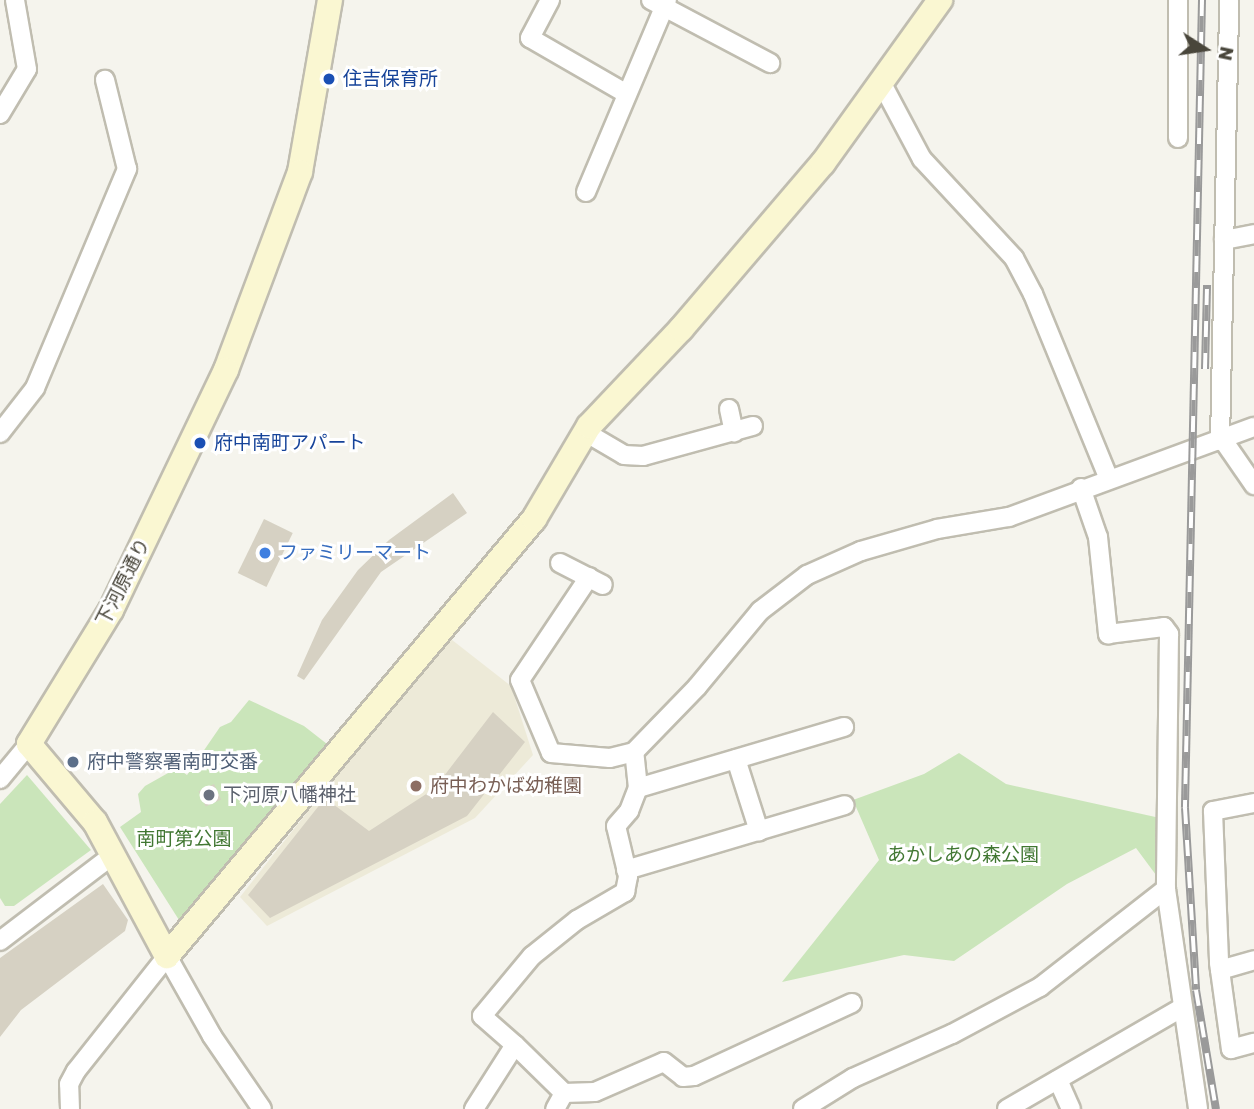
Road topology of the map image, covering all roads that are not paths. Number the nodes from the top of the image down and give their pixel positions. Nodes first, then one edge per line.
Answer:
1 (15, 0) edge
2 (330, 0) edge
3 (550, 0) edge
4 (940, 0) edge
5 (1178, 0) edge
6 (1229, 0) edge
7 (661, 3) edge
8 (770, 63) dead end
9 (105, 80) dead end
10 (881, 82) junction
11 (627, 94) junction
12 (0, 114) edge
13 (1178, 138) dead end
14 (586, 192) dead end
15 (1254, 234) edge
16 (1224, 240) junction
17 (729, 409) dead end
18 (753, 426) dead end
19 (1254, 427) edge
20 (585, 432) junction
21 (734, 432) junction
22 (0, 433) edge
23 (1221, 440) junction
24 (1108, 477) junction
25 (1254, 485) edge
26 (1081, 488) junction
27 (560, 563) dead end
28 (844, 727) dead end
29 (29, 744) junction
30 (634, 752) junction
31 (736, 759) junction
32 (0, 779) edge
33 (638, 788) junction
34 (1254, 803) edge
35 (845, 805) dead end
36 (759, 831) junction
37 (114, 854) junction
38 (626, 870) junction
39 (1166, 888) junction
40 (0, 941) edge
41 (167, 956) junction
42 (1254, 960) edge
43 (1220, 970) junction
44 (852, 1003) dead end
45 (1183, 1007) junction
46 (1254, 1043) edge
47 (516, 1045) junction
48 (1058, 1080) junction
49 (564, 1093) junction
50 (70, 1109) edge
51 (262, 1109) edge
52 (474, 1109) edge
53 (555, 1109) edge
54 (803, 1109) edge
55 (1007, 1109) edge
56 (1072, 1109) edge
57 (1198, 1109) edge

1 - 12 street
2 - 29 street, 下河原通り
3 - 11 street
4 - 10 street
5 - 13 street
6 - 16 street
7 - 8 street
7 - 11 street
9 - 22 street
10 - 20 street
10 - 24 street
11 - 14 street
15 - 16 street
16 - 23 street
17 - 21 street
18 - 21 street
19 - 23 street
20 - 21 street
20 - 41 street
23 - 24 street
23 - 25 street
24 - 26 street
26 - 30 street
26 - 39 street
27 - 30 street
28 - 31 street
29 - 32 street
29 - 37 street
30 - 33 street
31 - 33 street
31 - 36 street
33 - 38 street
34 - 43 street
35 - 36 street
36 - 38 street
37 - 40 street
37 - 41 street
38 - 47 street
39 - 45 street
39 - 54 street
41 - 50 street
41 - 51 street
42 - 43 street
43 - 46 street
44 - 49 street
45 - 48 street
45 - 57 street
47 - 49 street
47 - 52 street
48 - 55 street
48 - 56 street
49 - 53 street

